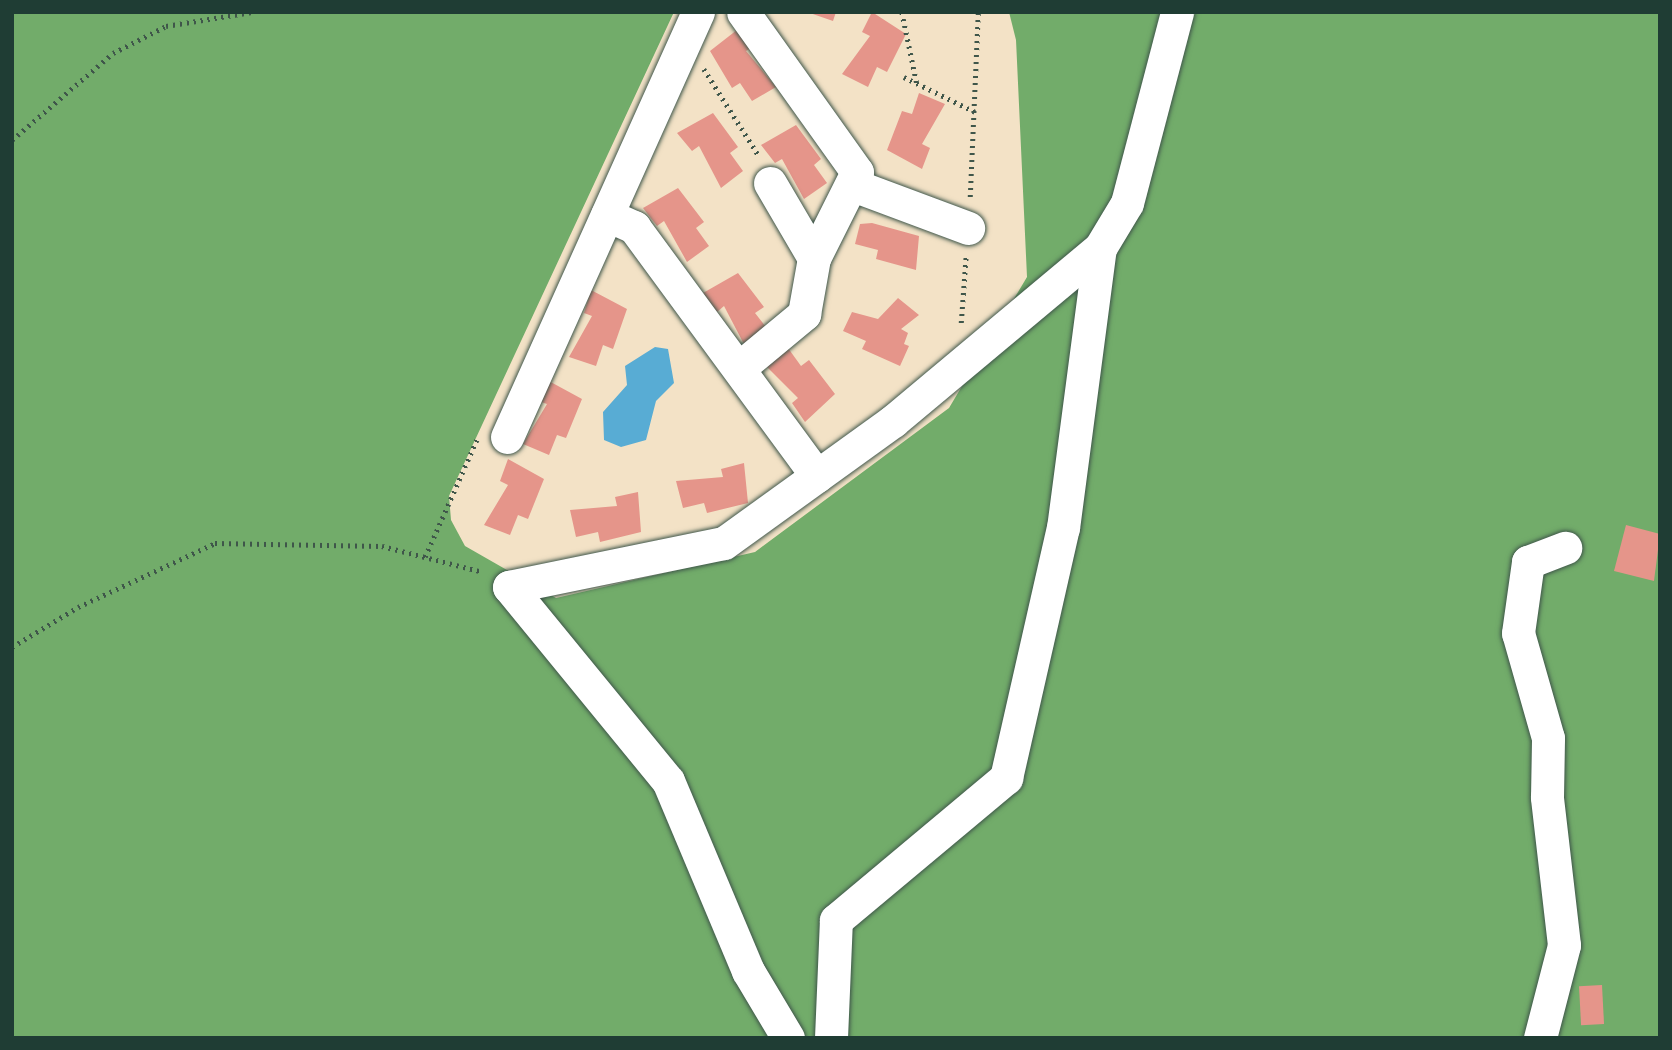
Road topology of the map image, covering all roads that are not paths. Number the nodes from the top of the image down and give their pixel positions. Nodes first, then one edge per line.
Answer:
1 (743, 12) edge
2 (1177, 12) edge
3 (691, 26) edge
4 (770, 183) road end
5 (853, 184) junction
6 (607, 215) junction
7 (968, 228) road end
8 (1100, 248) junction
9 (814, 258) junction
10 (739, 368) junction
11 (507, 437) dead end
12 (817, 476) junction
13 (1565, 548) dead end
14 (788, 1038) edge
15 (831, 1038) edge
16 (1540, 1038) edge

1 - 5 street
2 - 8 street
3 - 6 street
4 - 9 street
5 - 7 street
5 - 9 street
6 - 10 street
6 - 11 street
8 - 12 street
8 - 15 street
9 - 10 street
10 - 12 street
12 - 14 street
13 - 16 street

